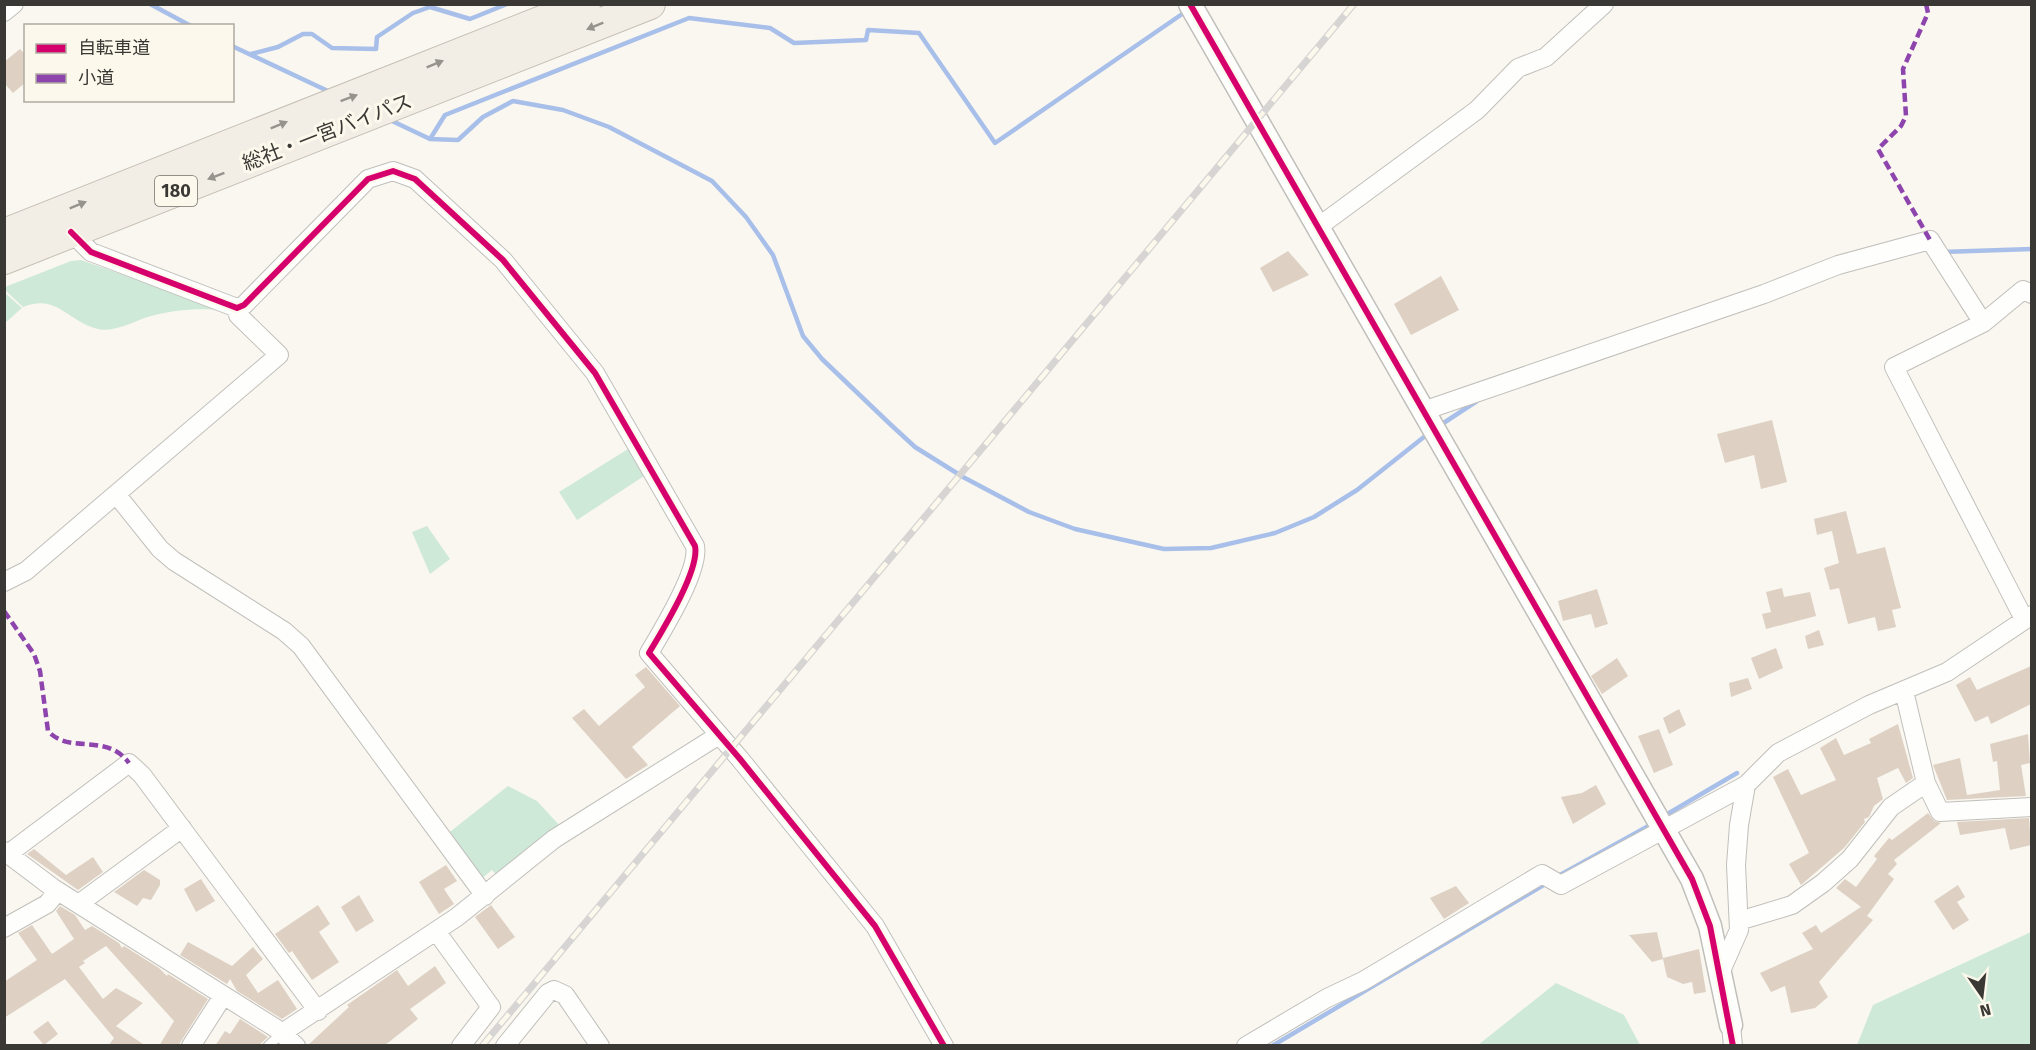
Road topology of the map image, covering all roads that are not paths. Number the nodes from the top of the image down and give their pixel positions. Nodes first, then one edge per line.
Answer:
1 (14, 4) edge
2 (585, 4) edge
3 (650, 4) edge
4 (1190, 4) edge
5 (1604, 4) edge
6 (4, 12) edge
7 (1318, 227) junction
8 (56, 230) junction
9 (6, 238) edge
10 (2031, 294) edge
11 (237, 308) junction
12 (1983, 323) junction
13 (1425, 414) junction
14 (116, 494) junction
15 (4, 582) edge
16 (2028, 617) edge
17 (1904, 691) junction
18 (720, 735) junction
19 (1926, 783) junction
20 (1746, 785) junction
21 (2031, 807) edge
22 (1662, 823) junction
23 (182, 828) junction
24 (6, 853) edge
25 (58, 891) junction
26 (485, 896) junction
27 (82, 905) junction
28 (1739, 921) junction
29 (4, 928) edge
30 (436, 931) junction
31 (1720, 973) junction
32 (223, 996) junction
33 (318, 1011) junction
34 (282, 1033) junction
35 (1732, 1035) edge
36 (191, 1046) edge
37 (268, 1046) edge
38 (296, 1046) edge
39 (461, 1046) edge
40 (505, 1046) edge
41 (600, 1046) edge
42 (944, 1046) edge
43 (1246, 1046) edge

1 - 6 street
8 -> 2 highway, 総社・一宮バイパス / 180
3 -> 8 highway, 総社・一宮バイパス / 180
4 - 7 street
5 - 7 street
7 - 13 street
8 - 9 highway, 総社・一宮バイパス / 180
8 - 11 street
10 - 12 street
11 - 14 street
11 - 18 street
12 - 13 street
12 - 16 street
13 - 22 street
14 - 15 street
14 - 26 street
16 - 17 street
17 - 19 street
17 - 20 street
18 - 26 street
18 - 42 street
19 - 21 street
19 - 28 street
20 - 22 street
20 - 28 street
22 - 31 street
22 - 43 street
23 - 24 street
23 - 27 street
23 - 33 street
24 - 25 street
25 - 27 street
25 - 29 street
26 - 30 street
27 - 32 street
28 - 31 street
30 - 33 street
30 - 39 street
31 - 35 street
32 - 34 street
32 - 36 street
33 - 34 street
34 - 37 lane
34 - 38 street
40 - 41 street

